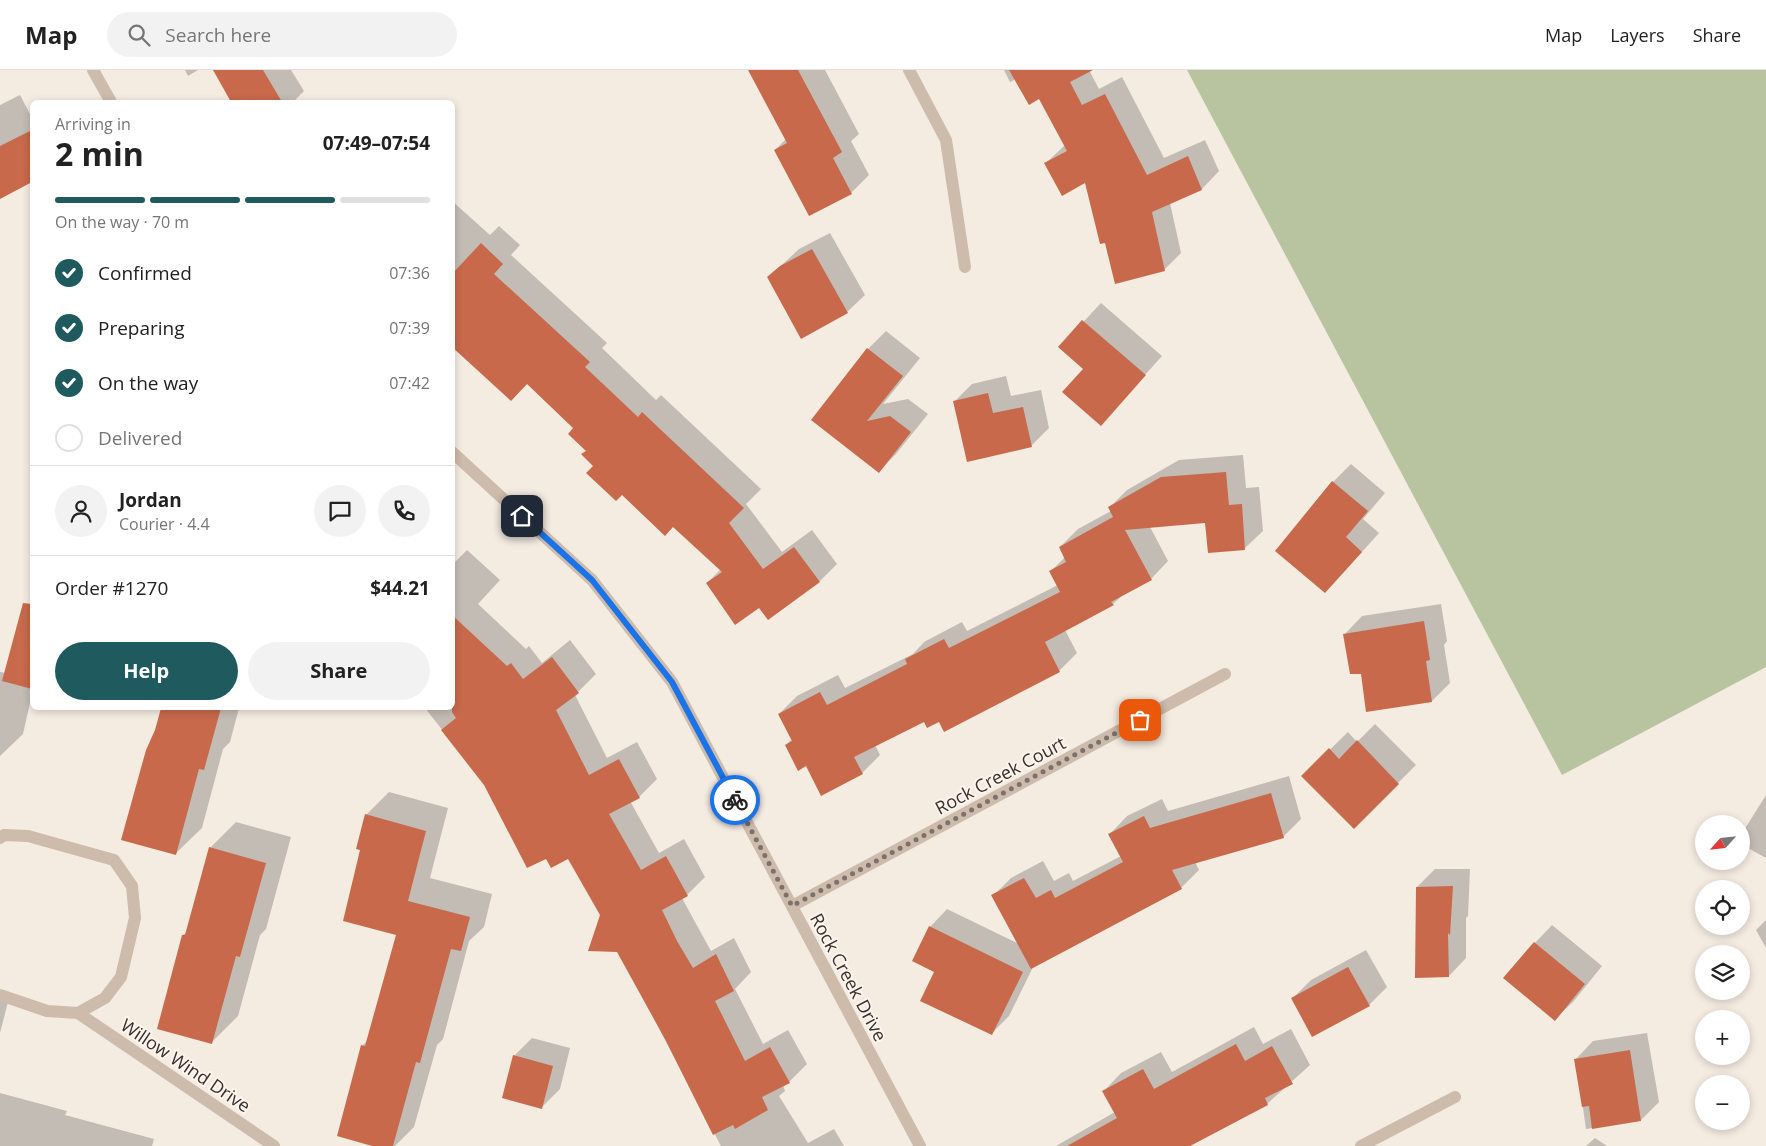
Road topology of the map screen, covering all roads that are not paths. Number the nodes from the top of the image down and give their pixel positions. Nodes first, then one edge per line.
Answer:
1 (93, 70) edge
2 (908, 70) edge
3 (110, 100) edge
4 (965, 267) dead end
5 (455, 455) edge
6 (1226, 674) dead end
7 (0, 838) edge
8 (792, 906) junction
9 (0, 995) edge
10 (78, 1013) junction
11 (1455, 1097) dead end
12 (274, 1146) edge
13 (920, 1146) edge
14 (1361, 1146) edge

1 - 3 street
2 - 4 street
5 - 8 street, Rock Creek Drive
6 - 8 street, Rock Creek Court
7 - 10 street
8 - 13 street, Rock Creek Drive
9 - 10 street, Willow Wind Drive
10 - 12 street, Willow Wind Drive
11 - 14 street

